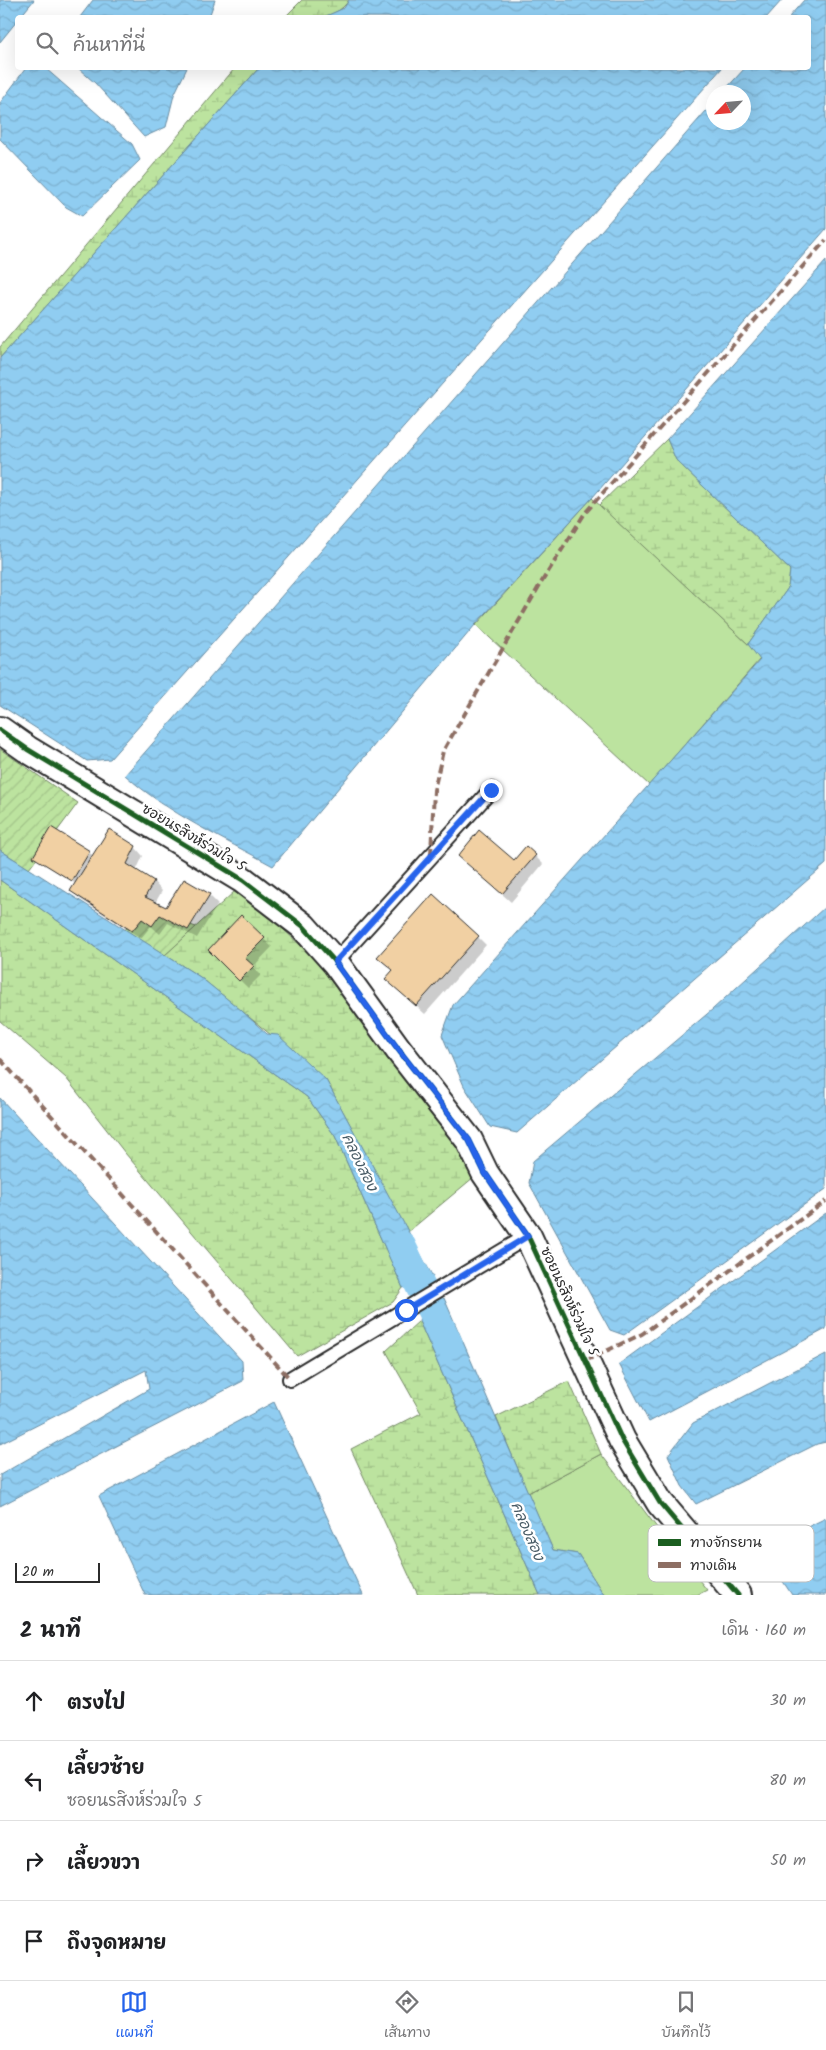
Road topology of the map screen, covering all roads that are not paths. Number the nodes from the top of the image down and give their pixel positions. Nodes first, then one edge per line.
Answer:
1 (0, 730) edge
2 (491, 790) dead end
3 (335, 962) junction
4 (528, 1236) junction
5 (290, 1379) dead end
6 (679, 1525) edge
7 (727, 1582) edge
8 (738, 1595) edge

1 - 3 street, ซอยนรสิงห์ร่วมใจ 5
2 - 3 lane
3 - 4 street, ซอยนรสิงห์ร่วมใจ 5
4 - 5 lane
4 - 6 street, ซอยนรสิงห์ร่วมใจ 5
7 - 8 street, ซอยนรสิงห์ร่วมใจ 5

